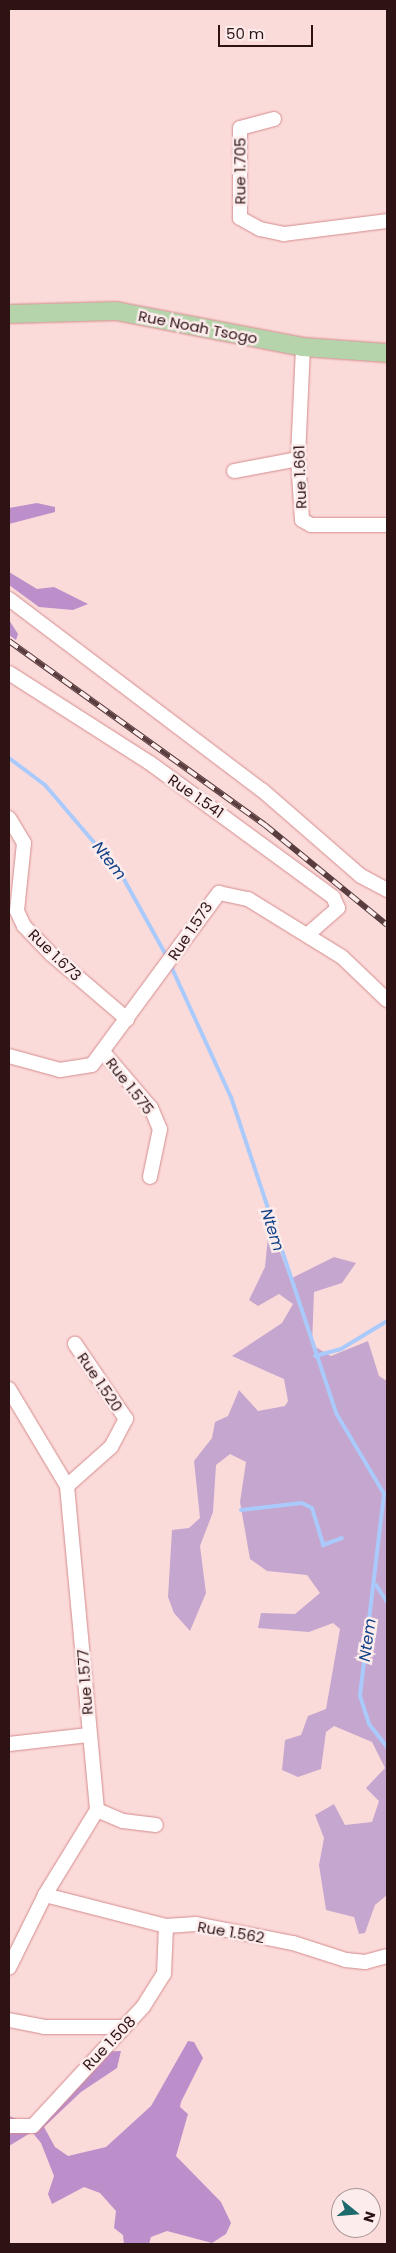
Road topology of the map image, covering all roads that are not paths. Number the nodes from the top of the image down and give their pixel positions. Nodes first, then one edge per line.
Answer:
1 (274, 119) dead end
2 (387, 221) edge
3 (9, 314) edge
4 (303, 347) junction
5 (387, 353) edge
6 (298, 459) junction
7 (234, 471) dead end
8 (387, 526) edge
9 (9, 599) edge
10 (9, 673) edge
11 (9, 818) edge
12 (387, 890) edge
13 (13, 911) edge
14 (307, 935) junction
15 (387, 1000) edge
16 (127, 1018) junction
17 (104, 1052) junction
18 (9, 1056) edge
19 (150, 1177) dead end
20 (75, 1344) dead end
21 (9, 1389) edge
22 (67, 1486) junction
23 (88, 1735) junction
24 (9, 1744) edge
25 (97, 1810) junction
26 (156, 1825) dead end
27 (45, 1895) junction
28 (166, 1926) junction
29 (387, 1956) edge
30 (9, 1968) edge
31 (9, 2020) edge
32 (121, 2027) junction
33 (9, 2126) edge

1 - 2 street, Rue 1.705
3 - 4 main road, Rue Noah Tsogo
4 - 5 main road, Rue Noah Tsogo
4 - 6 street, Rue 1.661
6 - 7 street
6 - 8 street, Rue 1.661
9 - 12 street
10 - 14 street, Rue 1.541
11 - 13 street, Rue 1.673
13 - 16 street, Rue 1.673
14 - 15 street, Rue 1.573
14 - 16 street, Rue 1.573
16 - 17 street, Rue 1.573
17 - 18 street, Rue 1.573
17 - 19 street, Rue 1.575
20 - 22 street, Rue 1.520
21 - 22 street, Rue 1.577
22 - 23 street, Rue 1.577
23 - 24 street
23 - 25 street, Rue 1.577
25 - 26 street
25 - 27 street
27 - 28 street, Rue 1.562
27 - 30 street
28 - 29 street, Rue 1.562
28 - 32 street, Rue 1.508
31 - 32 street
32 - 33 street, Rue 1.508

